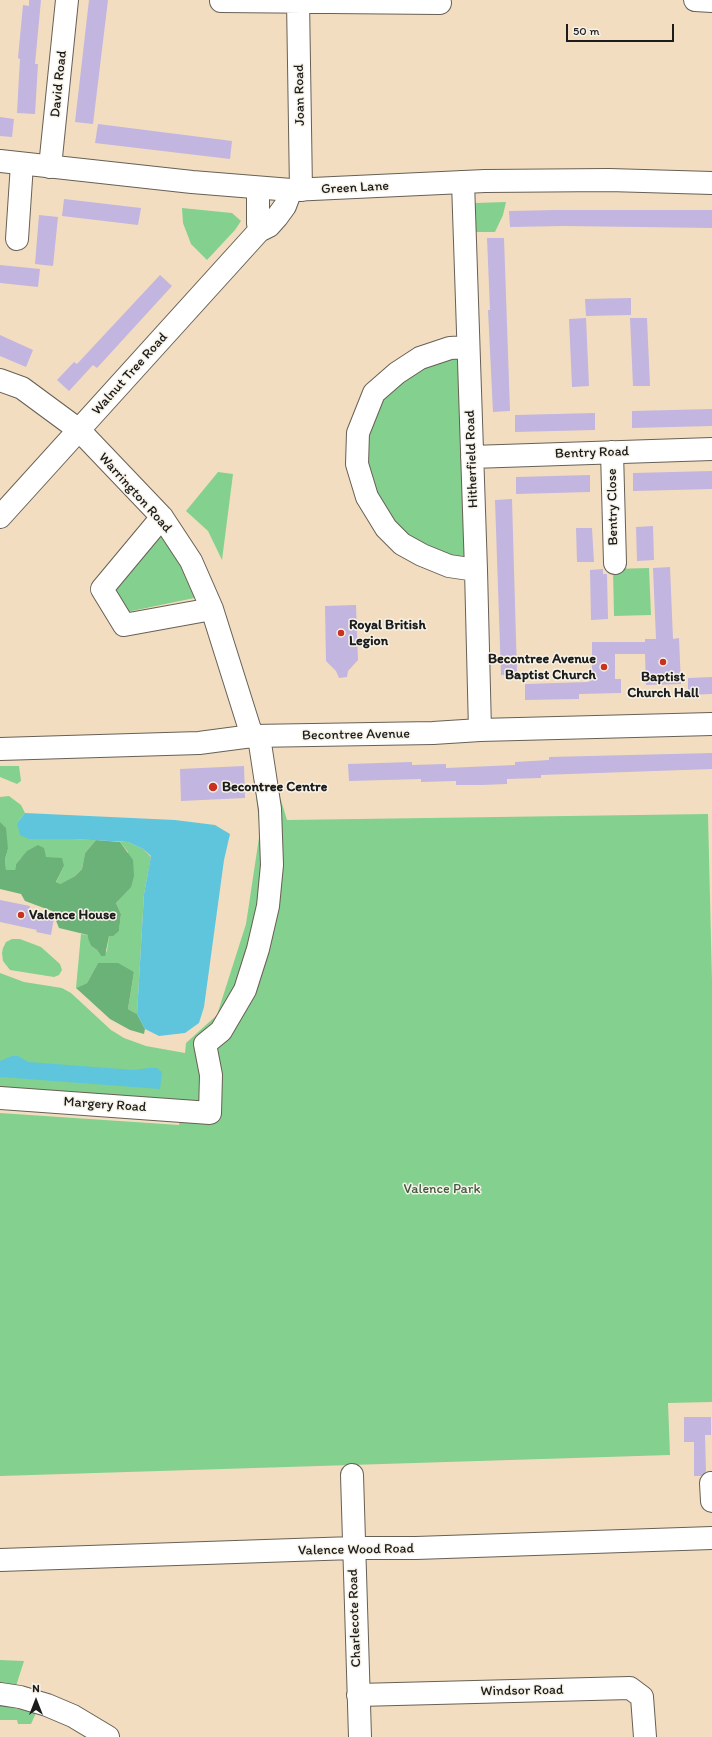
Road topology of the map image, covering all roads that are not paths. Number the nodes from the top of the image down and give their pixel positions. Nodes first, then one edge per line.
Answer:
1 (67, 0) edge
2 (696, 0) edge
3 (222, 1) dead end
4 (298, 1) edge
5 (712, 1) edge
6 (440, 3) dead end
7 (0, 161) edge
8 (22, 164) junction
9 (50, 167) junction
10 (463, 182) junction
11 (712, 183) edge
12 (258, 188) junction
13 (296, 190) junction
14 (259, 231) junction
15 (17, 239) dead end
16 (468, 347) junction
17 (0, 380) edge
18 (79, 430) junction
19 (712, 449) edge
20 (612, 452) junction
21 (472, 457) junction
22 (0, 517) edge
23 (162, 517) junction
24 (615, 563) dead end
25 (476, 570) junction
26 (212, 608) junction
27 (712, 724) edge
28 (480, 730) junction
29 (256, 737) junction
30 (0, 749) edge
31 (0, 1098) edge
32 (210, 1113) joint
33 (352, 1475) dead end
34 (712, 1538) edge
35 (353, 1548) junction
36 (0, 1560) edge
37 (0, 1694) edge
38 (358, 1695) junction
39 (108, 1737) edge
40 (360, 1737) edge
41 (645, 1737) edge

1 - 9 street, David Road
2 - 5 street
3 - 4 street
4 - 6 street
4 - 13 street, Joan Road
7 - 8 street, Green Lane
8 - 9 street, Green Lane
8 - 15 street
9 - 12 street, Green Lane
10 - 11 street, Green Lane
10 - 13 street, Green Lane
10 - 16 street, Hitherfield Road
12 - 13 street, Green Lane
12 - 14 street
13 - 14 street, Walnut Tree Road
14 - 18 street, Walnut Tree Road
16 - 21 street, Hitherfield Road
16 - 25 street
17 - 18 street, Warrington Road
18 - 22 street, Walnut Tree Road
18 - 23 street, Warrington Road
19 - 20 street, Bentry Road
20 - 21 street, Bentry Road
20 - 24 street, Bentry Close
21 - 25 street, Hitherfield Road
23 - 26 street, Warrington Road
23 - 26 street
25 - 28 street, Hitherfield Road
26 - 29 street, Warrington Road
27 - 28 street, Becontree Avenue
28 - 29 street, Becontree Avenue
29 - 30 street, Becontree Avenue
29 - 32 street, Warrington Road
31 - 32 street, Margery Road
33 - 35 street, Charlecote Road
34 - 35 street, Valence Wood Road
35 - 36 street, Valence Wood Road
35 - 38 street, Charlecote Road
37 - 39 street
38 - 40 street, Charlecote Road
38 - 41 street, Windsor Road

